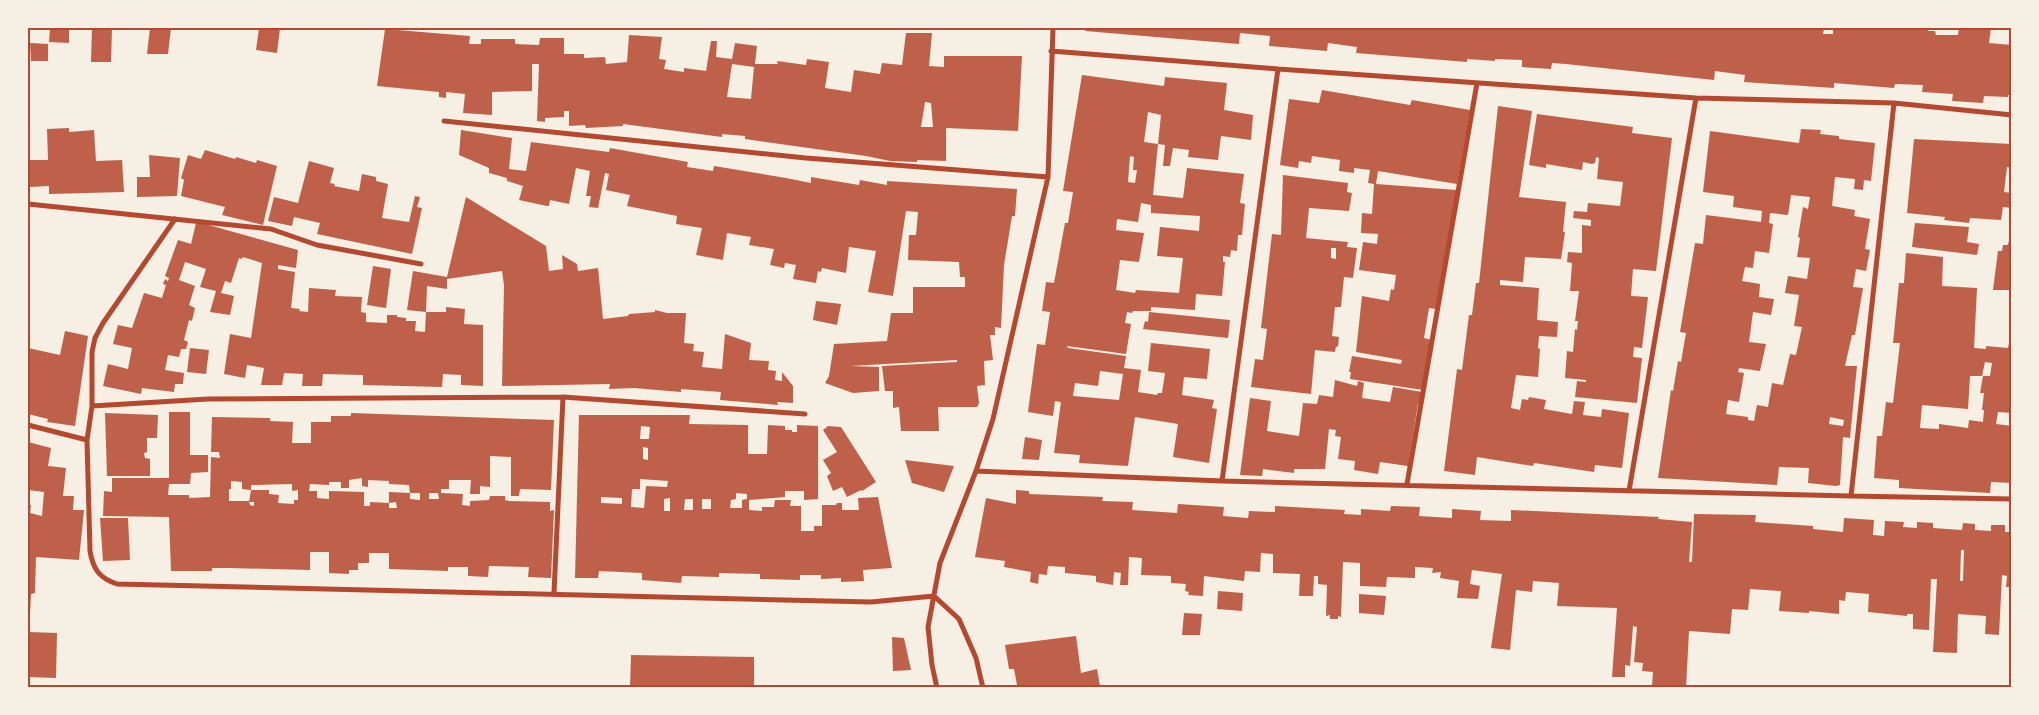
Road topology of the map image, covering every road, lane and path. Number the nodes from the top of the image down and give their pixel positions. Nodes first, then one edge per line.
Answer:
1 (1052, 28) edge
2 (1051, 51) junction
3 (1278, 69) junction
4 (1477, 82) junction
5 (1696, 98) junction
6 (1894, 103) junction
7 (2012, 115) edge
8 (444, 121) dead end
9 (1048, 177) junction
10 (28, 204) edge
11 (175, 220) junction
12 (421, 264) dead end
13 (563, 397) junction
14 (92, 406) junction
15 (805, 414) dead end
16 (28, 425) edge
17 (87, 440) junction
18 (976, 471) junction
19 (1222, 481) junction
20 (1408, 484) junction
21 (1629, 491) junction
22 (1851, 496) junction
23 (2012, 499) edge
24 (554, 593) junction
25 (934, 596) junction
26 (937, 688) edge
27 (982, 688) edge

1 - 2 street
2 - 3 street
2 - 9 street
3 - 4 street
3 - 19 street
4 - 5 street
4 - 20 street
5 - 6 street
5 - 21 street
6 - 7 street
6 - 22 street
8 - 9 street
9 - 18 street
10 - 11 street
11 - 12 street
11 - 14 street
13 - 14 street
13 - 15 street
13 - 24 street
14 - 17 street
16 - 17 street
17 - 24 street
18 - 19 street
18 - 25 street
19 - 20 street
20 - 21 street
21 - 22 street
22 - 23 street
24 - 25 street
25 - 26 street
25 - 27 street

